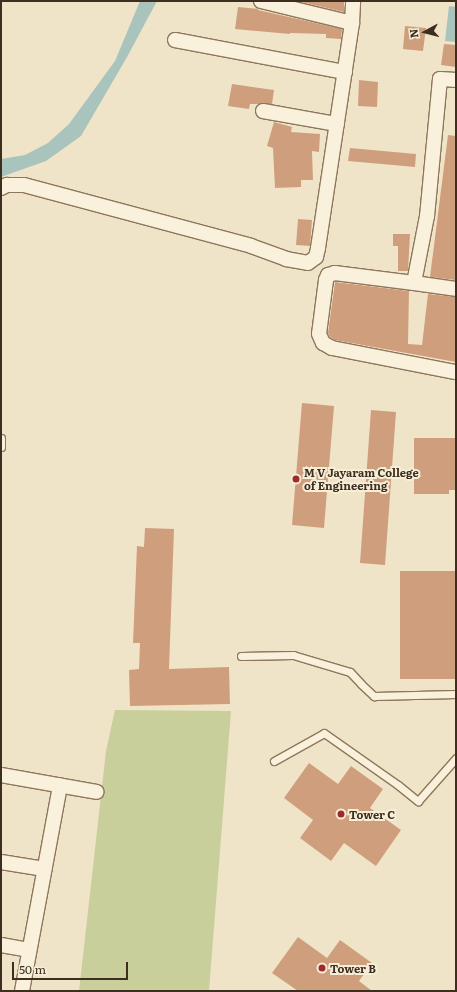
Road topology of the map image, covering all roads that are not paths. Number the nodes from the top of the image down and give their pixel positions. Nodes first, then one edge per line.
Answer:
1 (261, 1) edge
2 (353, 1) edge
3 (352, 23) junction
4 (175, 40) dead end
5 (345, 72) junction
6 (456, 80) edge
7 (263, 111) dead end
8 (337, 124) junction
9 (1, 188) edge
10 (414, 283) junction
11 (456, 289) edge
12 (456, 372) edge
13 (1, 438) edge
14 (1, 447) edge
15 (241, 656) dead end
16 (456, 694) edge
17 (456, 758) edge
18 (274, 760) dead end
19 (1, 775) edge
20 (60, 785) junction
21 (97, 792) dead end
22 (1, 862) edge
23 (44, 870) junction
24 (1, 945) edge
25 (30, 950) junction
26 (22, 991) edge

1 - 3 street
2 - 3 street
3 - 5 street
4 - 5 street
5 - 8 street
6 - 10 street
7 - 8 street
8 - 9 street
10 - 11 street
10 - 12 street
13 - 14 lane
15 - 16 lane
17 - 18 lane
19 - 20 street
20 - 21 street
20 - 23 street
22 - 23 street
23 - 25 street
24 - 25 street
25 - 26 street

